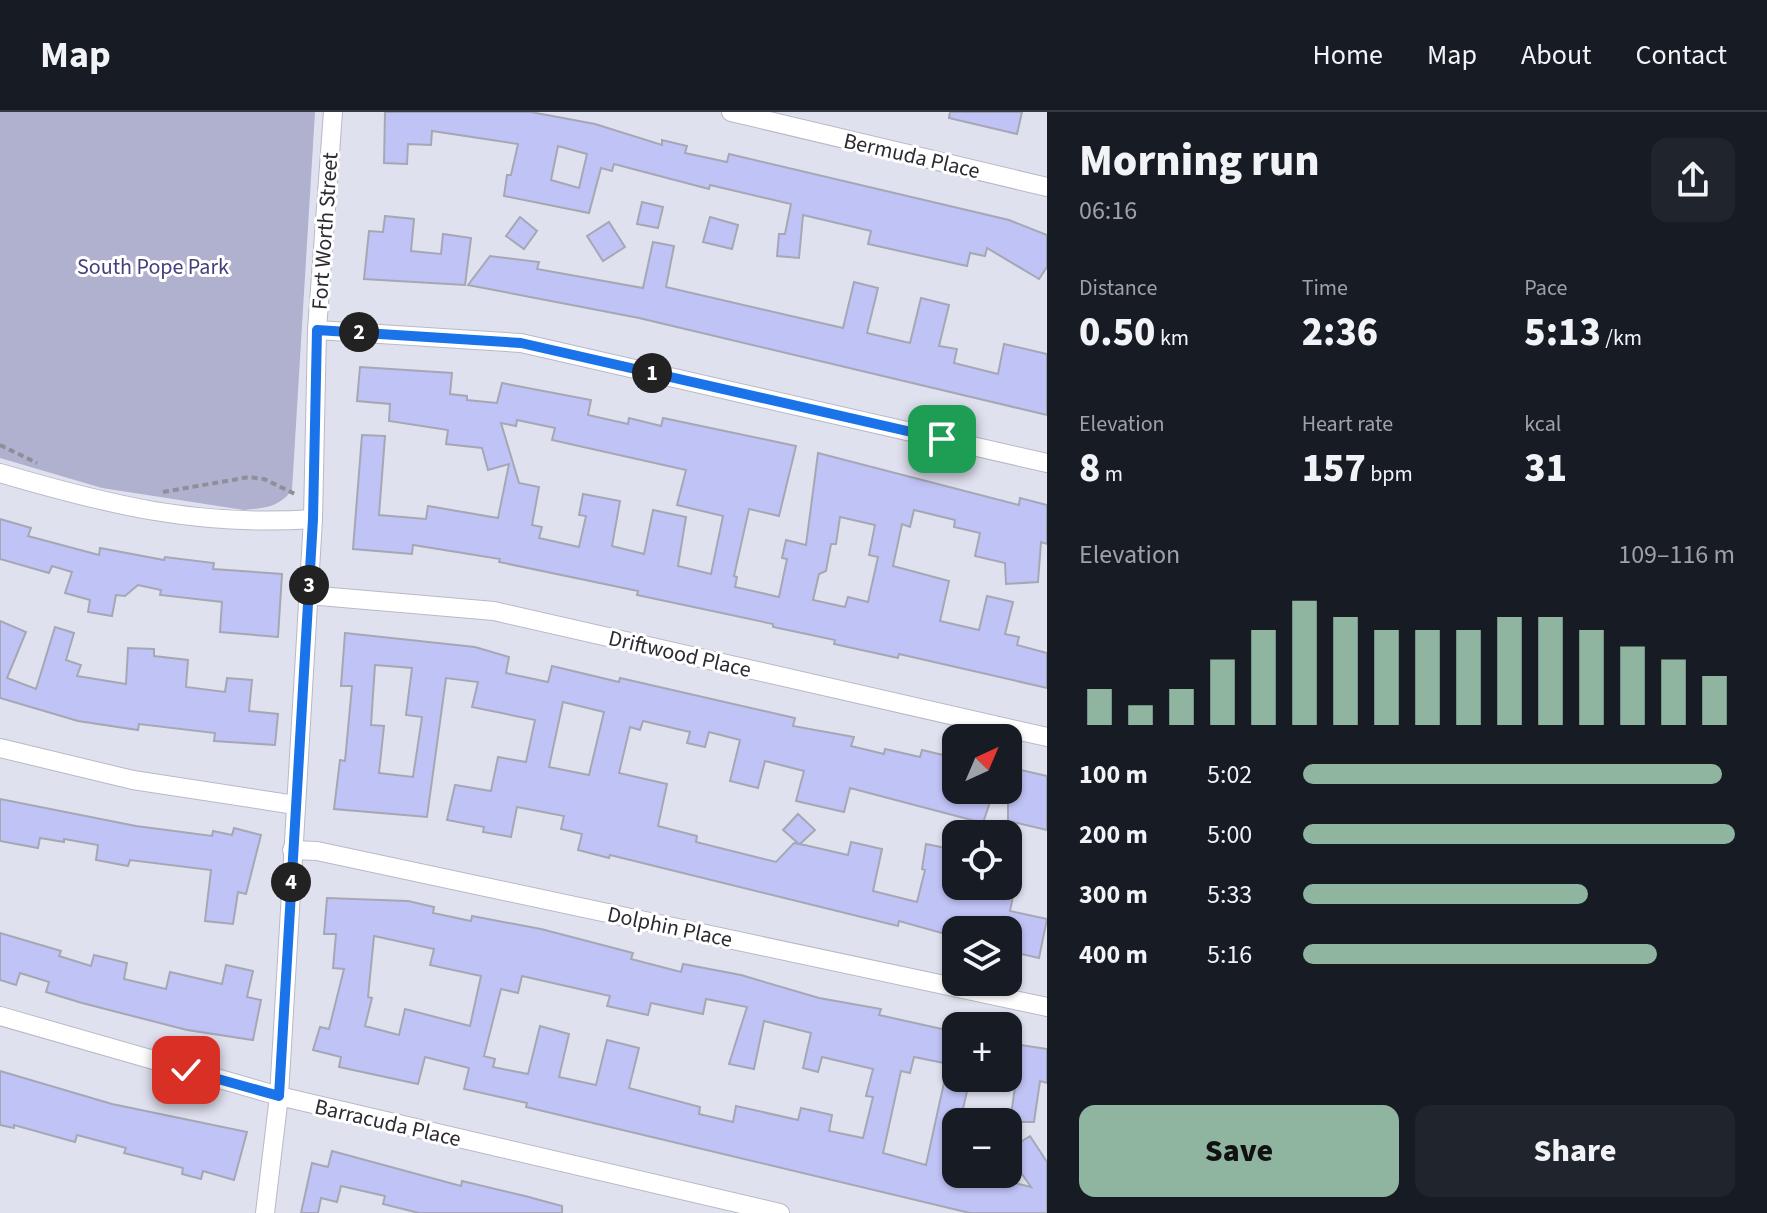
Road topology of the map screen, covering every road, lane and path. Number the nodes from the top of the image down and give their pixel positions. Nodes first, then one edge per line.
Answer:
1 (333, 112) edge
2 (731, 112) edge
3 (1047, 187) edge
4 (317, 330) junction
5 (0, 445) edge
6 (1047, 463) edge
7 (43, 466) dead end
8 (0, 473) edge
9 (149, 490) dead end
10 (313, 511) junction
11 (308, 595) junction
12 (1047, 737) edge
13 (0, 748) edge
14 (295, 805) junction
15 (292, 850) junction
16 (1047, 1007) edge
17 (0, 1016) edge
18 (279, 1096) junction
19 (265, 1213) edge
20 (780, 1213) edge

1 - 4 street, Fort Worth Street
2 - 3 street, Bermuda Place
4 - 6 street
4 - 10 street, Fort Worth Street
5 - 7 path
8 - 10 street
9 - 10 path
10 - 11 street, Fort Worth Street
11 - 12 street, Driftwood Place
11 - 14 street, Fort Worth Street
13 - 14 street
14 - 15 street, Fort Worth Street
15 - 16 street, Dolphin Place
15 - 18 street, Fort Worth Street
17 - 18 street, Barracuda Place
18 - 19 street, Fort Worth Street
18 - 20 street, Barracuda Place

